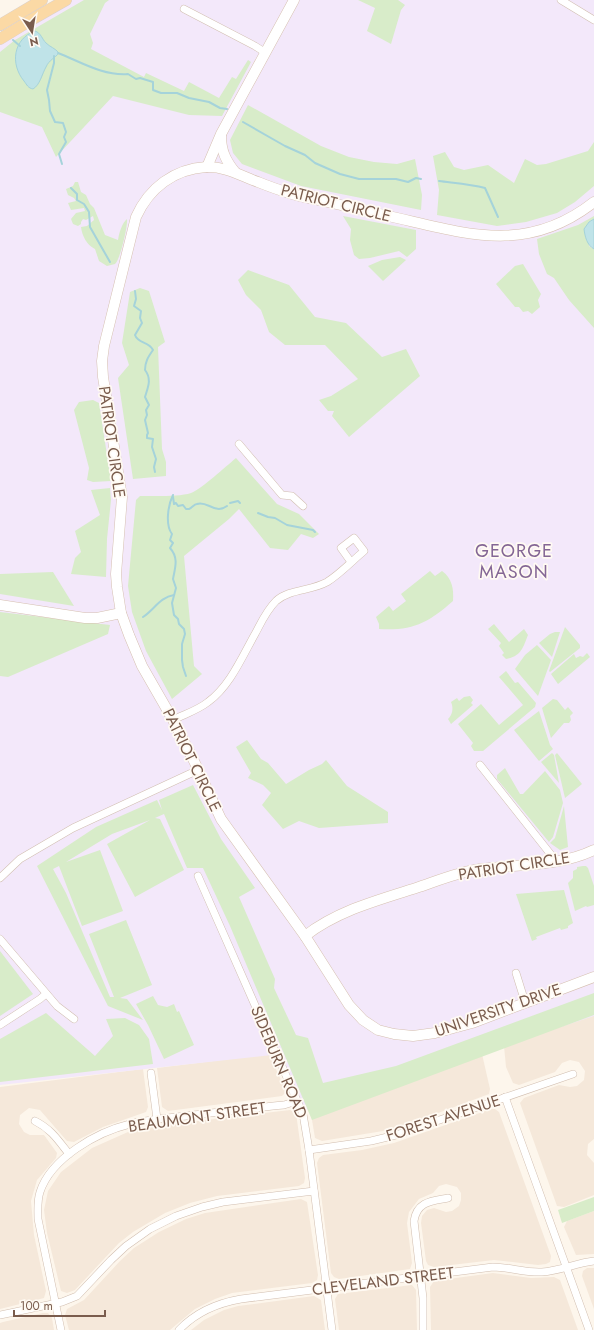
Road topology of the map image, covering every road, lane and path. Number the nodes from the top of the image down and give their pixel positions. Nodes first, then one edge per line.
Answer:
1 (42, 0) edge
2 (66, 0) edge
3 (294, 0) edge
4 (561, 0) edge
5 (184, 9) dead end
6 (594, 20) edge
7 (0, 25) edge
8 (0, 39) edge
9 (266, 53) junction
10 (222, 134) junction
11 (213, 153) junction
12 (207, 167) junction
13 (193, 169) junction
14 (235, 172) junction
15 (594, 202) edge
16 (594, 207) edge
17 (579, 213) junction
18 (239, 444) dead end
19 (303, 506) dead end
20 (351, 562) dead end
21 (0, 605) edge
22 (121, 613) junction
23 (173, 720) junction
24 (480, 765) dead end
25 (198, 770) junction
26 (593, 853) edge
27 (556, 861) junction
28 (198, 876) dead end
29 (0, 878) edge
30 (305, 936) junction
31 (0, 939) edge
32 (516, 973) dead end
33 (594, 977) edge
34 (46, 994) junction
35 (525, 1002) junction
36 (74, 1019) dead end
37 (0, 1025) edge
38 (152, 1073) dead end
39 (573, 1074) dead end
40 (505, 1097) junction
41 (298, 1101) junction
42 (157, 1119) junction
43 (35, 1121) dead end
44 (309, 1150) junction
45 (69, 1154) junction
46 (314, 1190) junction
47 (448, 1198) dead end
48 (594, 1261) edge
49 (567, 1267) junction
50 (421, 1276) junction
51 (327, 1288) junction
52 (56, 1303) junction
53 (0, 1315) edge
54 (62, 1330) edge
55 (179, 1330) edge
56 (332, 1330) edge
57 (423, 1330) edge
58 (590, 1330) edge

1 - 7 main road
2 - 8 main road
3 - 9 street
4 - 6 street
5 - 9 street
9 - 10 street
10 - 11 street
10 - 14 street
11 - 12 street
11 - 13 street
12 - 13 street, PATRIOT CIRCLE
12 - 14 street, PATRIOT CIRCLE
13 - 22 street, PATRIOT CIRCLE
14 - 17 street, PATRIOT CIRCLE
15 - 17 street
16 - 17 street
18 - 19 street
20 - 23 street
21 - 22 street
22 - 23 street, PATRIOT CIRCLE
23 - 25 street, PATRIOT CIRCLE
24 - 27 street
25 - 29 street
25 - 30 street, PATRIOT CIRCLE
26 - 27 street, PATRIOT CIRCLE
27 - 30 street, PATRIOT CIRCLE
28 - 41 street, SIDEBURN ROAD
30 - 35 street, UNIVERSITY DRIVE
31 - 34 street
32 - 35 street
33 - 35 street, UNIVERSITY DRIVE
34 - 36 street
34 - 37 street
38 - 42 street
39 - 40 street, FOREST AVENUE
40 - 44 street, FOREST AVENUE
40 - 49 street
41 - 42 street, BEAUMONT STREET
41 - 44 street, SIDEBURN ROAD
42 - 45 street, BEAUMONT STREET
43 - 45 street
44 - 46 street, SIDEBURN ROAD
45 - 52 street, BEAUMONT STREET
46 - 51 street, SIDEBURN ROAD
46 - 52 street
47 - 50 street
48 - 49 street, CLEVELAND STREET
49 - 50 street, CLEVELAND STREET
49 - 58 street
50 - 51 street, CLEVELAND STREET
50 - 57 street
51 - 55 street, CLEVELAND STREET
51 - 56 street, SIDEBURN ROAD
52 - 53 street
52 - 54 street, BEAUMONT STREET

